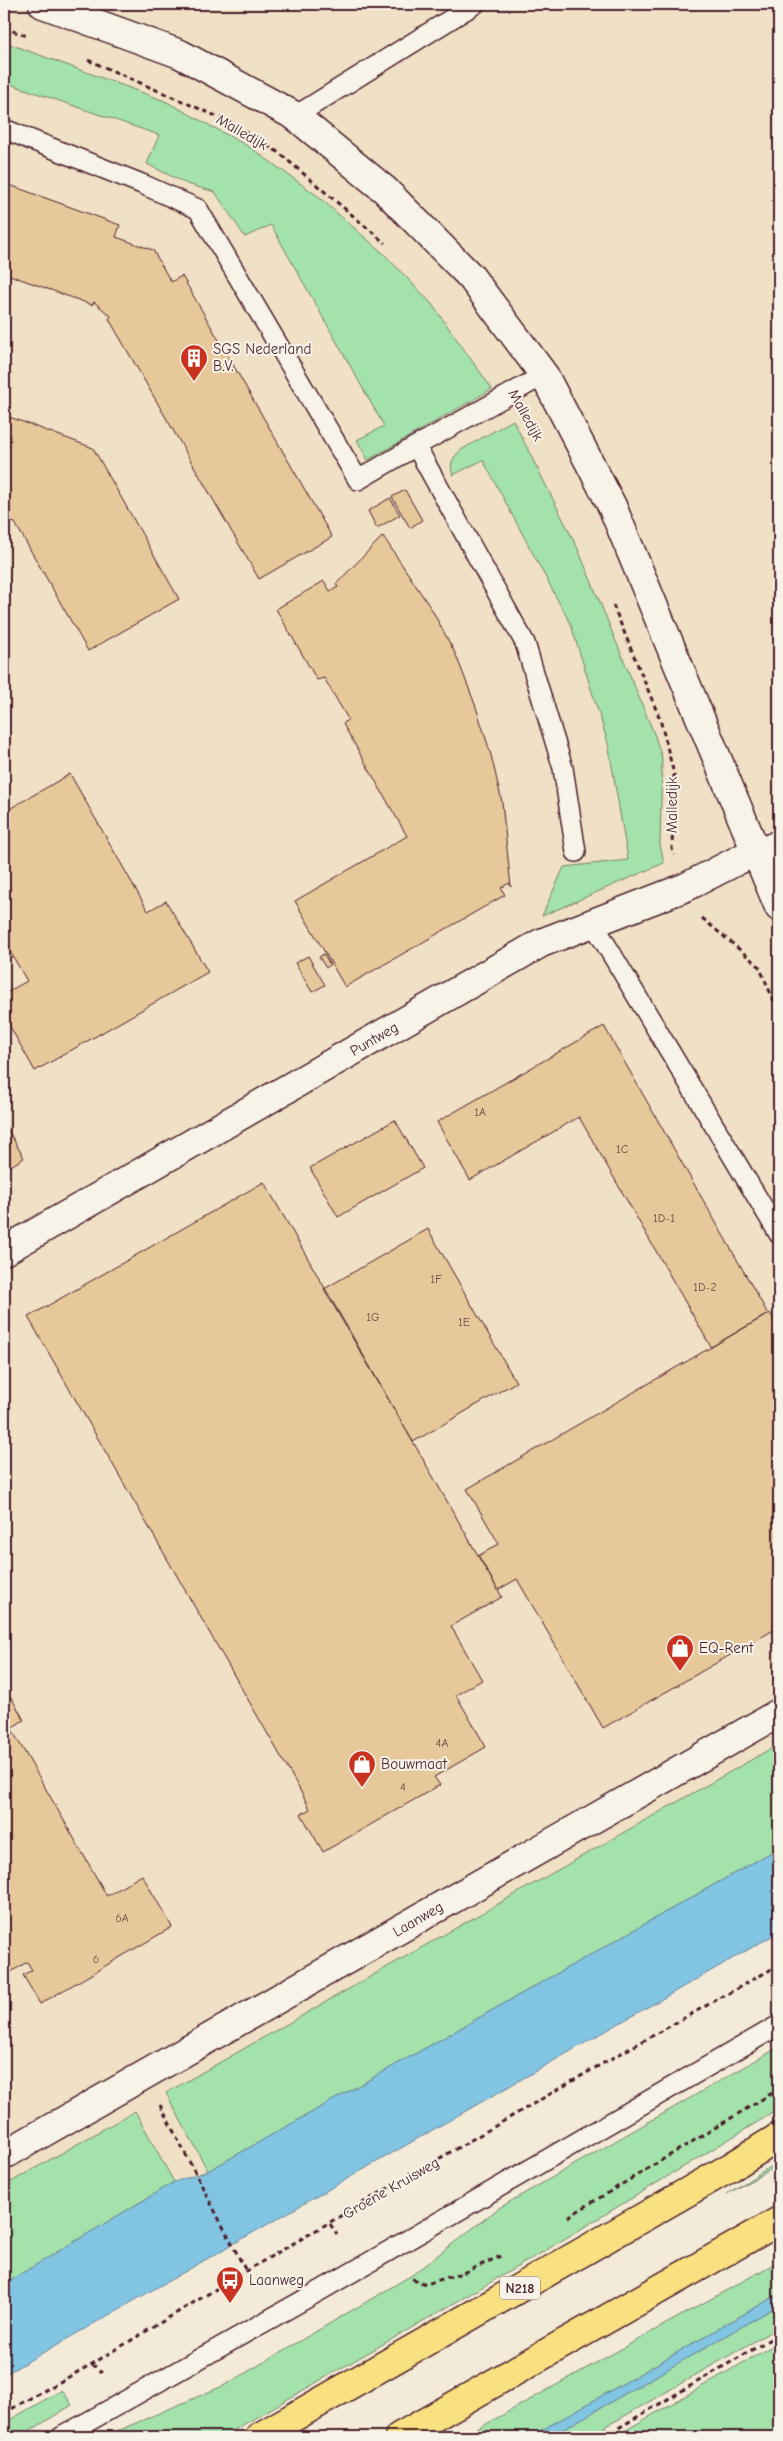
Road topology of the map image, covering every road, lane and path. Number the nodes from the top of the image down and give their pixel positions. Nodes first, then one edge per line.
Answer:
1 (43, 4) edge
2 (475, 4) edge
3 (4, 28) edge
4 (30, 37) dead end
5 (81, 57) dead end
6 (295, 116) junction
7 (4, 129) edge
8 (390, 247) dead end
9 (544, 375) junction
10 (416, 446) junction
11 (611, 601) dead end
12 (768, 845) edge
13 (576, 852) dead end
14 (686, 887) junction
15 (779, 907) edge
16 (593, 923) junction
17 (779, 1013) edge
18 (779, 1234) edge
19 (4, 1251) edge
20 (779, 1713) edge
21 (779, 1965) edge
22 (779, 2025) edge
23 (145, 2074) junction
24 (779, 2089) edge
25 (779, 2137) edge
26 (4, 2155) edge
27 (563, 2221) dead end
28 (779, 2221) edge
29 (330, 2224) junction
30 (337, 2234) dead end
31 (507, 2253) dead end
32 (246, 2271) junction
33 (412, 2279) dead end
34 (779, 2334) edge
35 (92, 2364) junction
36 (102, 2372) dead end
37 (4, 2413) edge
38 (62, 2437) edge
39 (259, 2437) edge
40 (399, 2437) edge
41 (603, 2437) edge

1 - 6 street
2 - 6 lane
3 - 4 path
5 - 8 path, Malledijk
6 - 9 street
7 - 10 lane
9 - 10 lane
9 - 12 street
10 - 13 lane
11 - 14 path, Malledijk
12 - 14 street, Puntweg
12 - 15 street
14 - 16 street, Puntweg
14 - 17 path, Malledijk
16 - 18 lane
16 - 19 street, Puntweg
20 - 23 street, Laanweg
21 - 29 path, Groene Kruisweg
22 - 38 lane
23 - 26 street, Laanweg
23 - 32 path
24 - 27 path
25 - 39 main road, N218
28 - 40 main road
29 - 30 path
29 - 32 path, Groene Kruisweg
31 - 33 path
32 - 35 path, Groene Kruisweg
34 - 41 path
35 - 36 path
35 - 37 path, Groene Kruisweg

